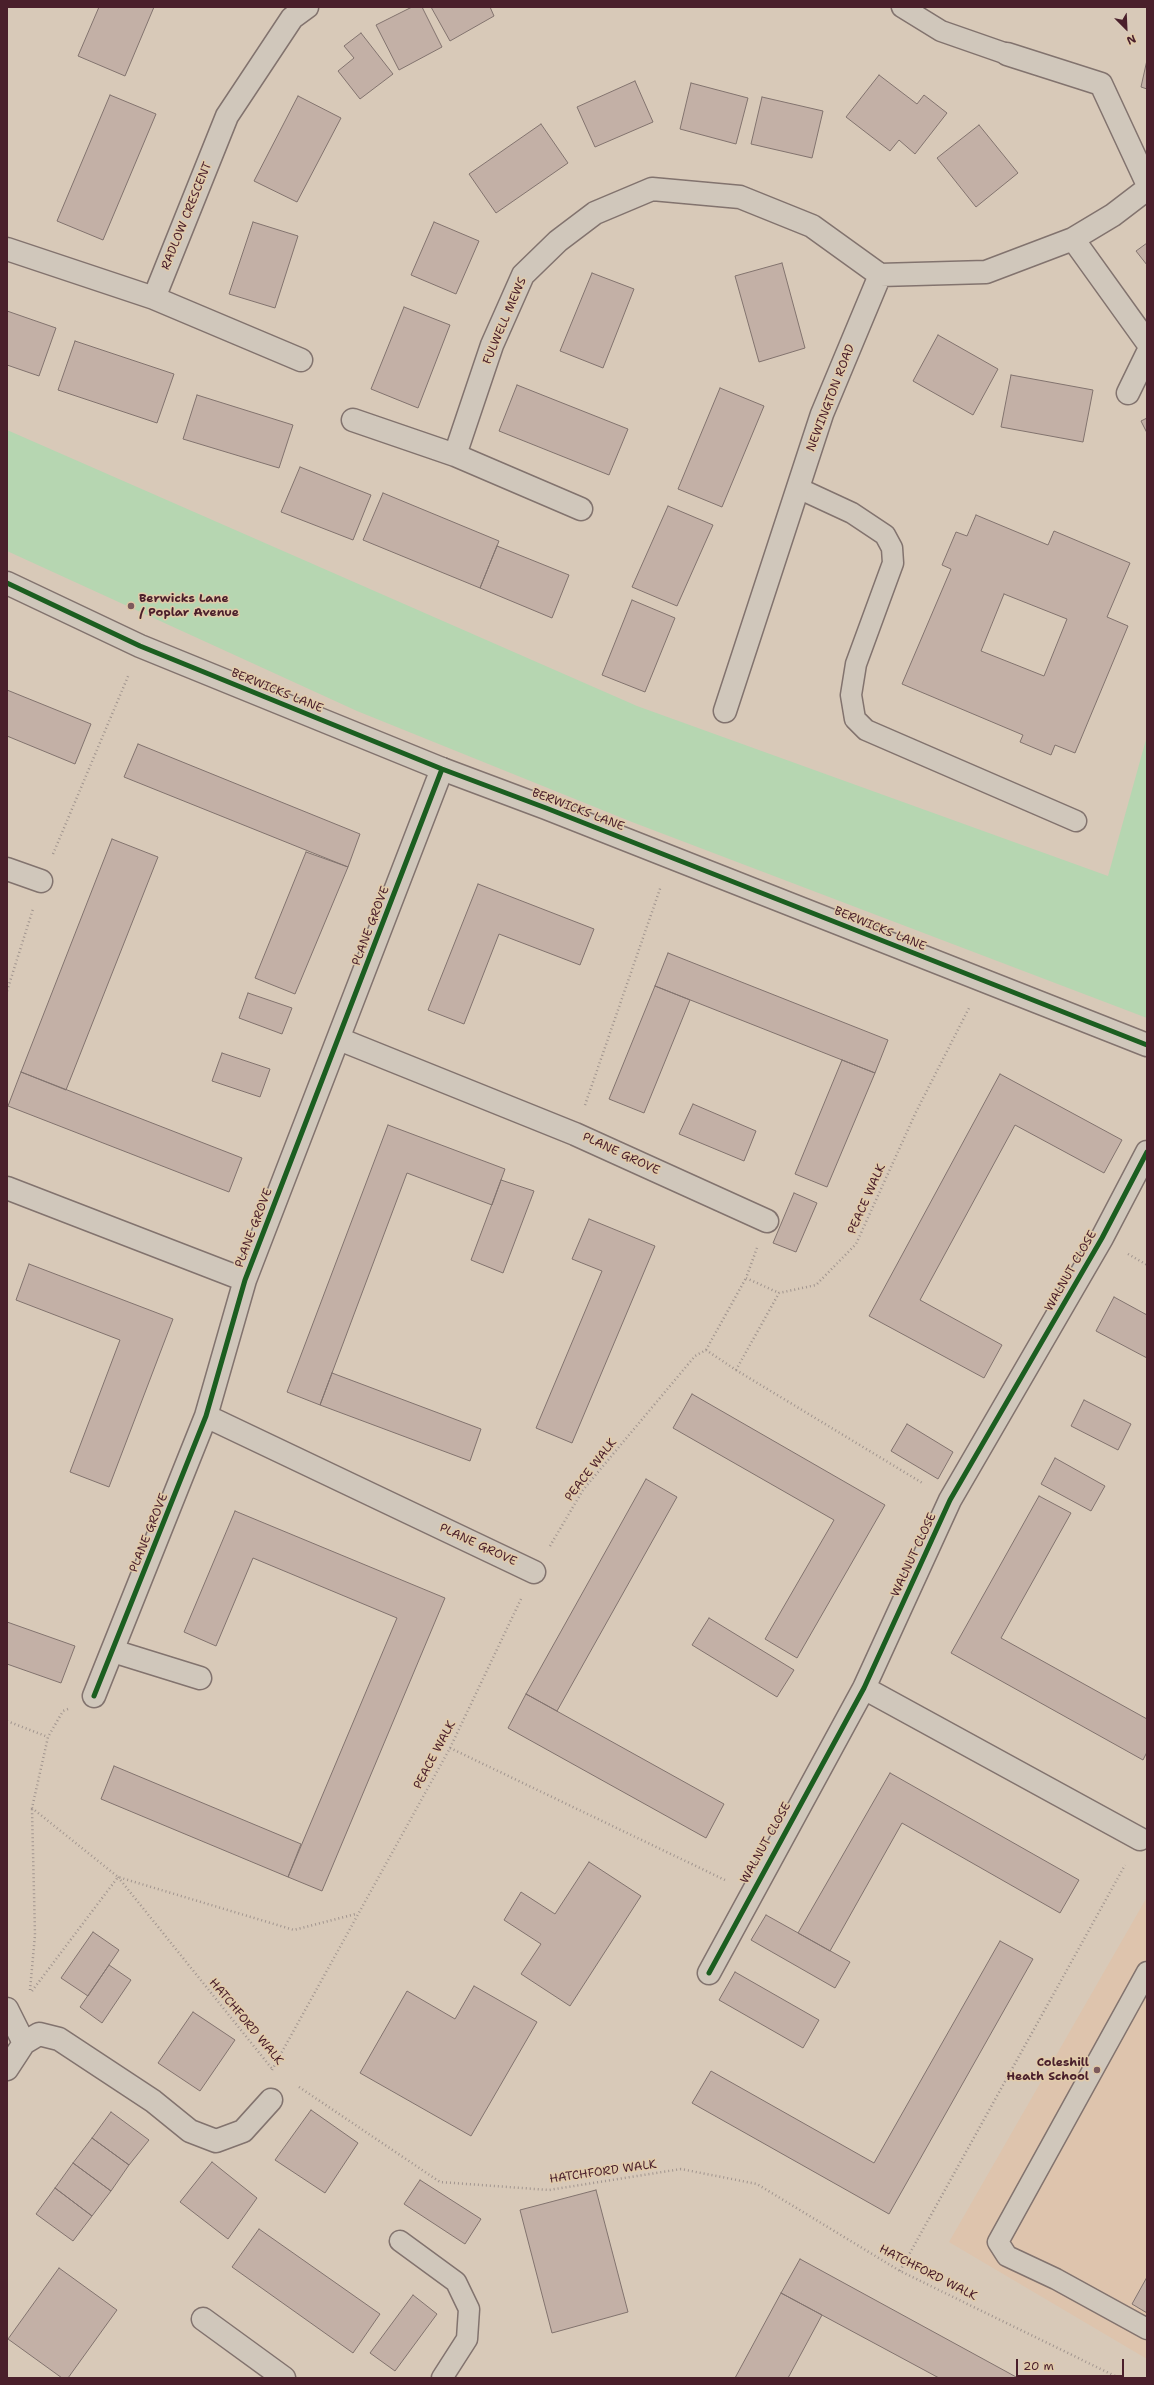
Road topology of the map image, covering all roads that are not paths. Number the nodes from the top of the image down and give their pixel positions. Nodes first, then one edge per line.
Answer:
1 (307, 7) edge
2 (902, 7) edge
3 (1006, 54) joint
4 (1147, 183) edge
5 (1147, 189) edge
6 (1073, 239) junction
7 (7, 249) edge
8 (880, 275) junction
9 (154, 298) junction
10 (1147, 342) edge
11 (1147, 354) edge
12 (301, 360) dead end
13 (1128, 393) dead end
14 (353, 420) dead end
15 (455, 455) junction
16 (798, 488) junction
17 (581, 510) dead end
18 (7, 583) edge
19 (725, 711) dead end
20 (442, 769) junction
21 (1076, 820) dead end
22 (7, 869) edge
23 (41, 881) road end
24 (339, 1039) junction
25 (1147, 1045) edge
26 (1147, 1152) edge
27 (7, 1188) edge
28 (767, 1222) road end
29 (245, 1280) junction
30 (206, 1416) junction
31 (534, 1572) road end
32 (113, 1650) junction
33 (200, 1678) dead end
34 (864, 1688) junction
35 (94, 1696) road end
36 (1140, 1839) road end
37 (1147, 1972) edge
38 (708, 1973) dead end
39 (7, 2009) edge
40 (24, 2043) junction
41 (7, 2069) edge
42 (271, 2100) dead end
43 (400, 2240) dead end
44 (203, 2320) dead end
45 (1147, 2329) edge
46 (284, 2378) edge
47 (442, 2378) edge

1 - 9 street, RADLOW CRESCENT
2 - 3 lane
3 - 4 street
5 - 6 street
6 - 8 street
6 - 10 street
7 - 9 street
8 - 15 street, FULWELL MEWS
8 - 16 street, NEWINGTON ROAD
9 - 12 street
11 - 13 street
14 - 15 street
15 - 17 street
16 - 19 street, NEWINGTON ROAD
16 - 21 lane
18 - 20 street, BERWICKS LANE
20 - 24 street, PLANE GROVE
20 - 25 street, BERWICKS LANE
22 - 23 street
24 - 28 street, PLANE GROVE
24 - 29 street, PLANE GROVE
26 - 34 street, WALNUT CLOSE
27 - 29 street, PLANE GROVE
29 - 30 street, PLANE GROVE
30 - 31 street, PLANE GROVE
30 - 32 street, PLANE GROVE
32 - 33 street
32 - 35 street, PLANE GROVE
34 - 36 street
34 - 38 street, WALNUT CLOSE
37 - 45 lane
39 - 40 street
40 - 41 street
40 - 42 street
43 - 47 lane
44 - 46 street

